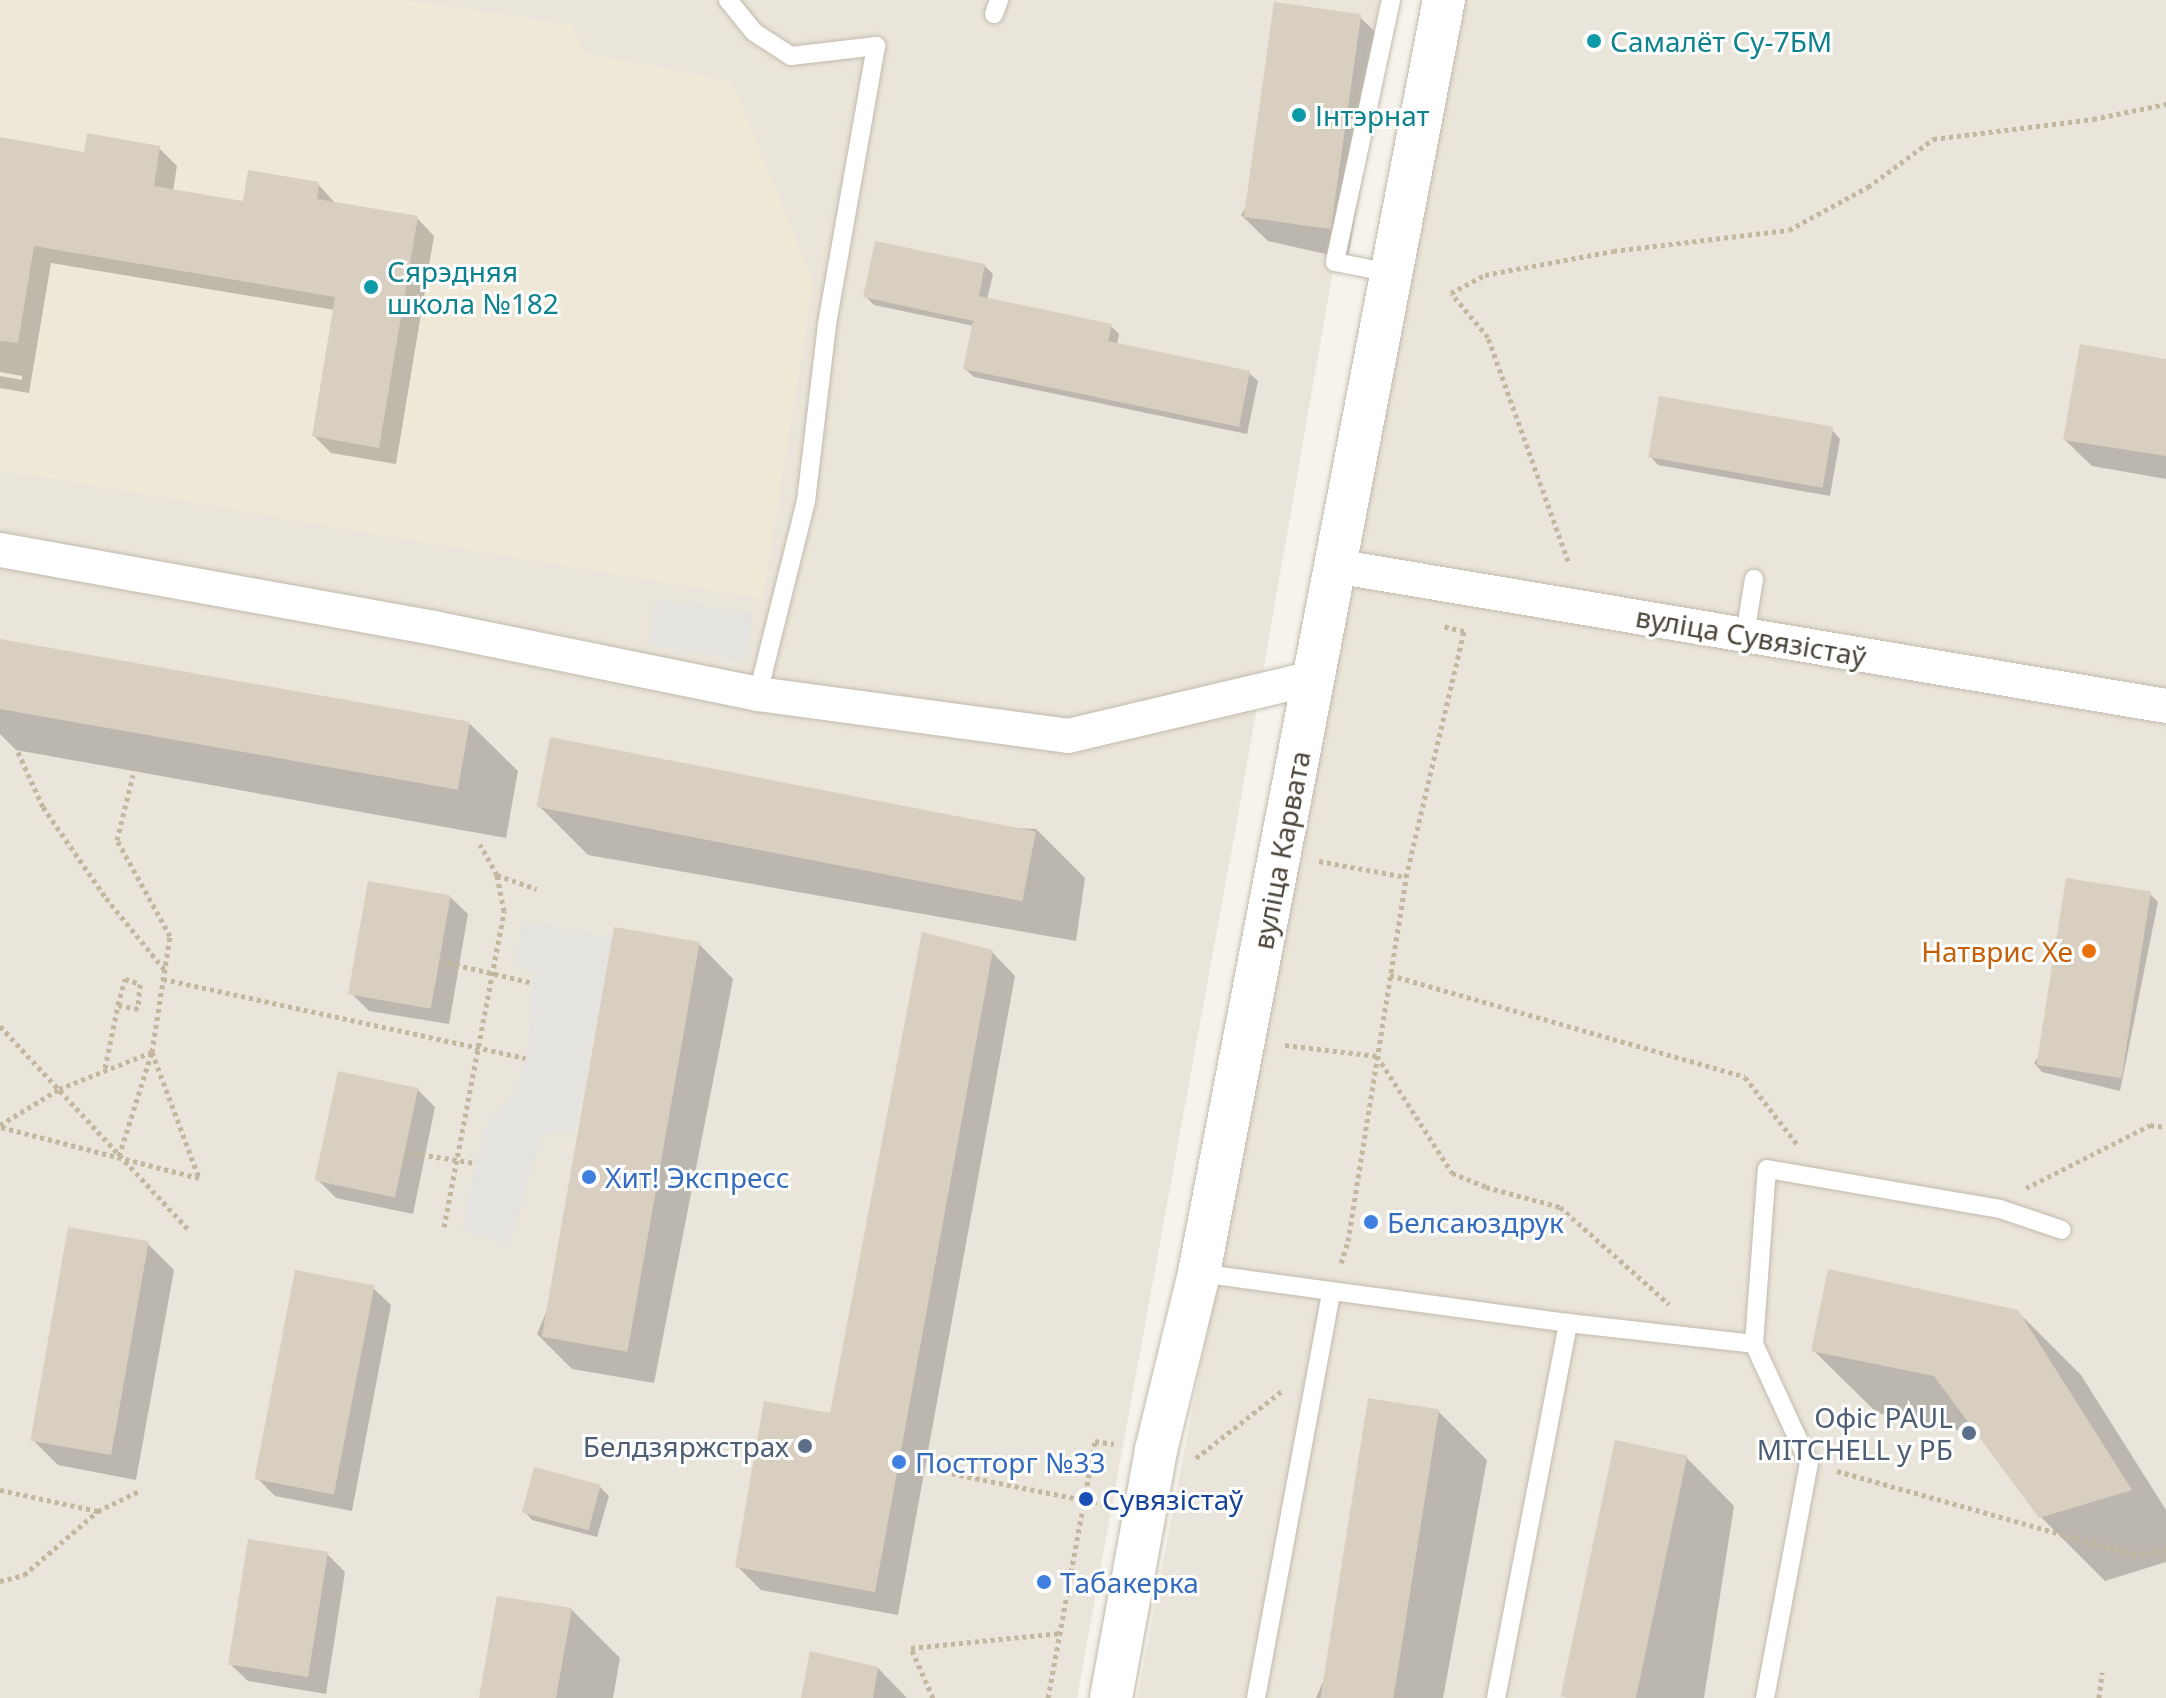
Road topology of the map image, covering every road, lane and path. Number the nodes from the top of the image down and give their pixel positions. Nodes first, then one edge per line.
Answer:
1 (728, 0) edge
2 (1391, 0) edge
3 (1444, 0) edge
4 (2166, 104) edge
5 (1391, 273) junction
6 (0, 550) edge
7 (1568, 561) dead end
8 (1335, 566) junction
9 (1754, 579) dead end
10 (1437, 624) dead end
11 (1745, 635) junction
12 (1314, 678) junction
13 (758, 694) junction
14 (2166, 706) edge
15 (18, 752) dead end
16 (133, 775) dead end
17 (480, 844) dead end
18 (1314, 860) dead end
19 (497, 875) junction
20 (1406, 877) junction
21 (537, 889) dead end
22 (440, 961) dead end
23 (164, 969) junction
24 (492, 974) junction
25 (1390, 975) junction
26 (163, 979) junction
27 (533, 983) dead end
28 (118, 1005) junction
29 (0, 1026) edge
30 (1276, 1043) dead end
31 (478, 1048) junction
32 (152, 1052) junction
33 (1377, 1056) junction
34 (526, 1058) dead end
35 (104, 1069) junction
36 (59, 1089) junction
37 (0, 1126) edge
38 (2166, 1127) edge
39 (405, 1152) dead end
40 (119, 1156) junction
41 (457, 1160) junction
42 (476, 1163) dead end
43 (1824, 1179) junction
44 (2000, 1209) junction
45 (444, 1227) dead end
46 (189, 1230) dead end
47 (2062, 1230) dead end
48 (1199, 1273) junction
49 (1331, 1293) junction
50 (1568, 1323) junction
51 (1709, 1339) junction
52 (1754, 1344) junction
53 (1318, 1362) junction
54 (1122, 1446) dead end
55 (1194, 1460) dead end
56 (1809, 1463) junction
57 (944, 1472) dead end
58 (0, 1490) edge
59 (141, 1490) dead end
60 (1086, 1499) junction
61 (98, 1511) junction
62 (1147, 1515) junction
63 (2166, 1550) edge
64 (0, 1581) edge
65 (1061, 1633) junction
66 (2102, 1672) dead end
67 (933, 1698) edge
68 (1048, 1698) edge
69 (1111, 1698) edge
70 (1256, 1698) edge
71 (1496, 1698) edge
72 (1765, 1698) edge
73 (2099, 1698) edge

1 - 13 lane
2 - 5 lane
3 - 5 street, вуліца Карвата
4 - 7 path
5 - 8 street, вуліца Карвата
6 - 13 street
8 - 11 street, вуліца Сувязістаў
8 - 12 street, вуліца Карвата
9 - 11 lane
10 - 20 path
11 - 14 street, вуліца Сувязістаў
12 - 13 street
12 - 48 street, вуліца Карвата
15 - 23 path
16 - 23 path
17 - 19 path
18 - 20 path
19 - 21 path
19 - 24 path
20 - 25 path
22 - 24 path
23 - 26 path
24 - 27 path
24 - 31 path
25 - 33 path
25 - 43 path
26 - 31 path
26 - 32 path
28 - 28 path
28 - 35 path
29 - 36 path
30 - 33 path
31 - 34 path
31 - 41 path
32 - 35 path
32 - 40 path
32 - 40 path
33 - 49 path
33 - 51 path
35 - 36 path
36 - 37 path
36 - 40 path
37 - 40 path
38 - 44 path
39 - 41 path
40 - 46 path
41 - 42 path
41 - 45 path
43 - 44 lane
43 - 52 lane
44 - 47 lane
48 - 49 lane
48 - 62 street, вуліца Карвата
49 - 50 lane
49 - 53 lane
50 - 51 lane
50 - 71 lane
51 - 52 lane
52 - 56 lane
53 - 55 path
53 - 70 lane
54 - 60 path
56 - 63 path
56 - 72 lane
57 - 60 path
58 - 61 path
59 - 61 path
60 - 62 path
60 - 65 path
61 - 64 path
62 - 69 street, вуліца Карвата
65 - 67 path
65 - 68 path
66 - 73 path

